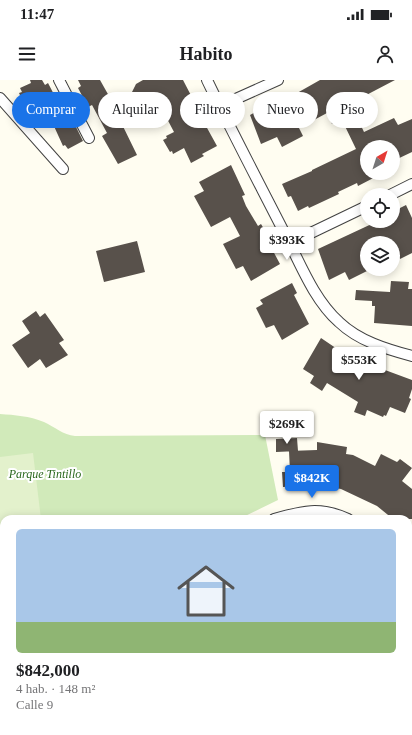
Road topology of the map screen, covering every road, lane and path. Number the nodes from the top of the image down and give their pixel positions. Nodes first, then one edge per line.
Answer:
1 (59, 80) edge
2 (207, 80) edge
3 (278, 80) edge
4 (213, 92) edge
5 (245, 95) edge
6 (0, 98) edge
7 (231, 128) edge
8 (89, 138) dead end
9 (63, 169) dead end
10 (412, 184) edge
11 (400, 190) edge
12 (360, 209) edge
13 (290, 243) junction
14 (412, 356) edge
15 (288, 515) edge
16 (336, 515) edge

1 - 8 street
2 - 4 street
3 - 5 street
6 - 9 street
7 - 13 street
10 - 11 street
12 - 13 street
13 - 14 street
15 - 16 street

